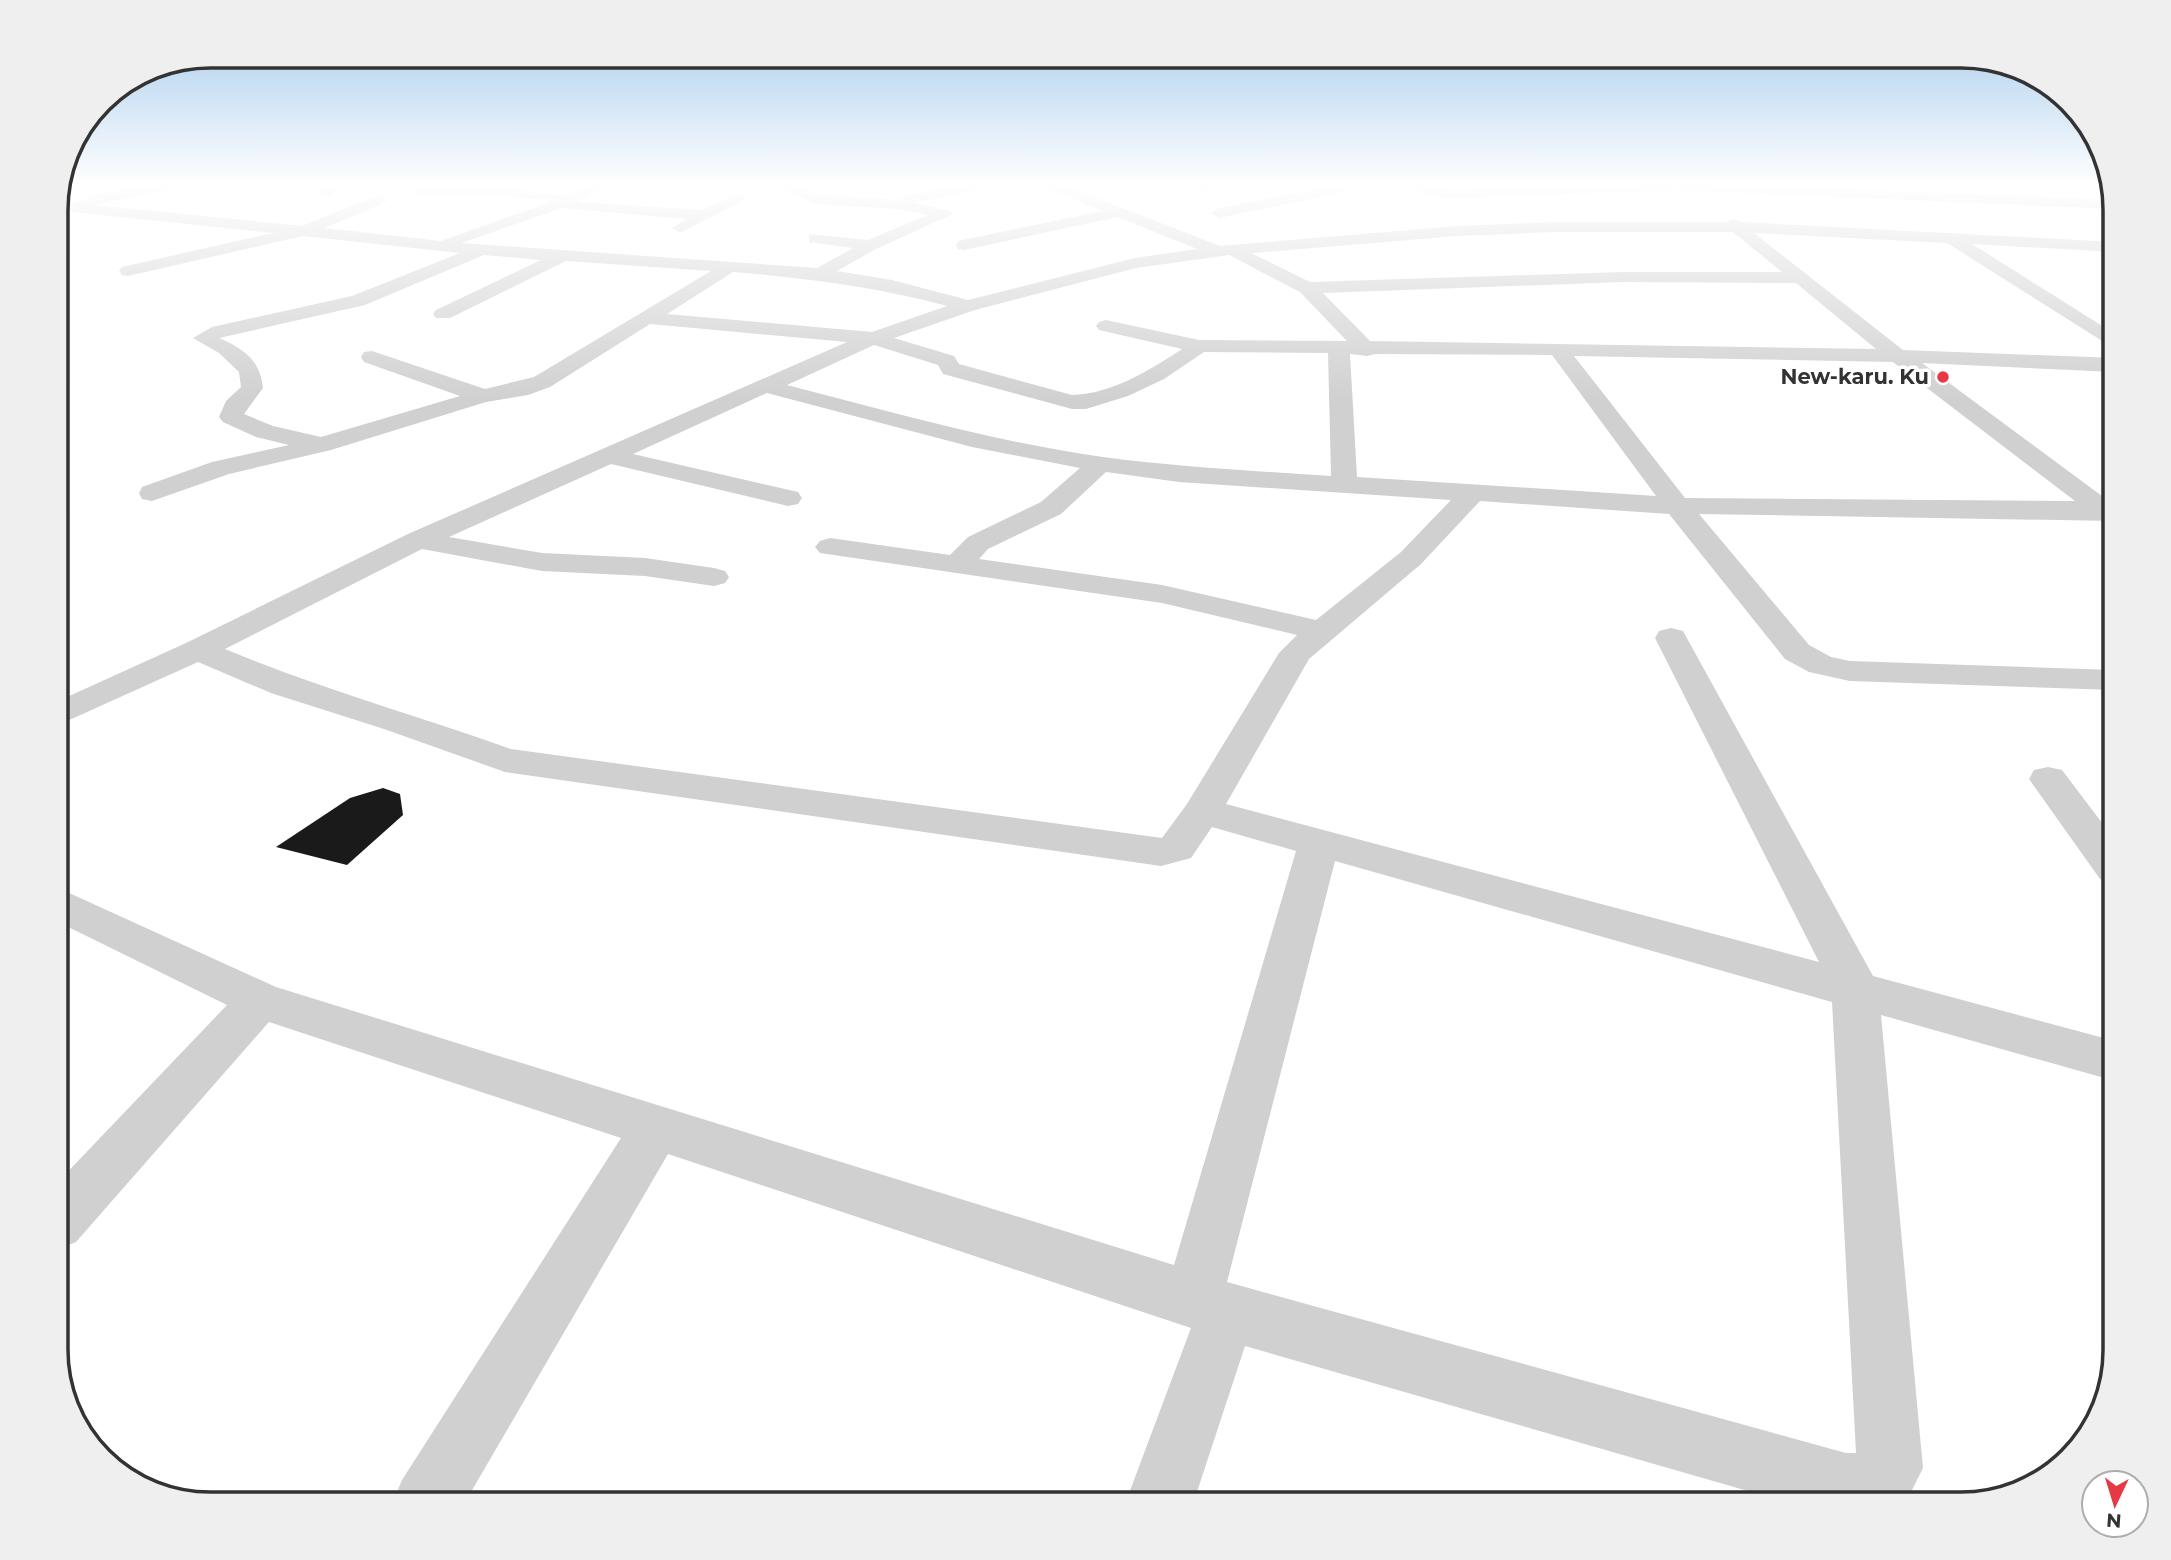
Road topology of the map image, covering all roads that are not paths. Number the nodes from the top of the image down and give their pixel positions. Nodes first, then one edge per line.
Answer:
1 (195, 256) edge
2 (470, 256) edge
3 (544, 256) edge
4 (607, 256) edge
5 (626, 256) edge
6 (851, 256) edge
7 (1188, 256) edge
8 (1235, 256) edge
9 (1773, 256) edge
10 (1979, 256) edge
11 (621, 258) junction
12 (1603, 262) dead end
13 (729, 267) junction
14 (128, 271) dead end
15 (820, 274) junction
16 (1623, 277) junction
17 (1800, 278) junction
18 (1307, 288) junction
19 (968, 306) junction
20 (443, 314) dead end
21 (647, 318) junction
22 (1106, 326) dead end
23 (2103, 335) edge
24 (873, 338) junction
25 (1199, 346) junction
26 (1339, 349) junction
27 (1367, 349) junction
28 (1558, 349) junction
29 (1898, 356) junction
30 (372, 358) dead end
31 (2103, 365) edge
32 (766, 386) junction
33 (483, 396) junction
34 (322, 445) junction
35 (605, 455) junction
36 (1100, 464) junction
37 (1344, 485) junction
38 (152, 494) dead end
39 (1471, 495) junction
40 (788, 498) dead end
41 (1677, 506) junction
42 (2103, 507) edge
43 (2103, 514) edge
44 (418, 540) junction
45 (830, 547) dead end
46 (956, 566) junction
47 (714, 577) dead end
48 (1324, 632) junction
49 (1671, 638) dead end
50 (198, 650) junction
51 (2103, 680) edge
52 (69, 709) edge
53 (2048, 779) dead end
54 (1202, 811) junction
55 (1319, 844) junction
56 (2103, 853) edge
57 (69, 908) edge
58 (1855, 987) junction
59 (261, 1000) junction
60 (2103, 1058) edge
61 (656, 1128) junction
62 (69, 1210) edge
63 (1210, 1305) junction
64 (433, 1492) edge
65 (1161, 1492) edge
66 (1870, 1492) edge
67 (1883, 1492) edge

1 - 14 street
2 - 34 street
3 - 20 street
4 - 11 street
5 - 11 street
6 - 15 street
7 - 19 street
8 - 18 street
9 - 17 street
10 - 23 street
11 - 13 street
12 - 16 street
13 - 15 street
13 - 21 street
15 - 19 street
16 - 17 street
16 - 18 street
17 - 29 street
18 - 27 street
19 - 24 street
21 - 24 street
21 - 33 street
22 - 25 street
24 - 25 street
24 - 32 street
25 - 26 street
26 - 27 street
26 - 37 street
27 - 28 street
28 - 29 street
28 - 41 street
29 - 31 street
29 - 42 street
30 - 33 street
32 - 35 street
32 - 36 street
33 - 34 street
34 - 38 street
35 - 40 street
35 - 44 street
36 - 37 street
36 - 46 street
37 - 39 street
39 - 41 street
39 - 48 street
41 - 43 street
41 - 51 street
44 - 47 street
44 - 50 street
45 - 46 street
46 - 48 street
48 - 54 street
49 - 58 street
50 - 52 street
50 - 54 street
53 - 56 street
54 - 55 street
55 - 58 street
55 - 63 street
57 - 59 street
58 - 60 street
58 - 67 street
59 - 61 street
59 - 62 street
61 - 63 street
61 - 64 street
63 - 65 street
63 - 66 street

